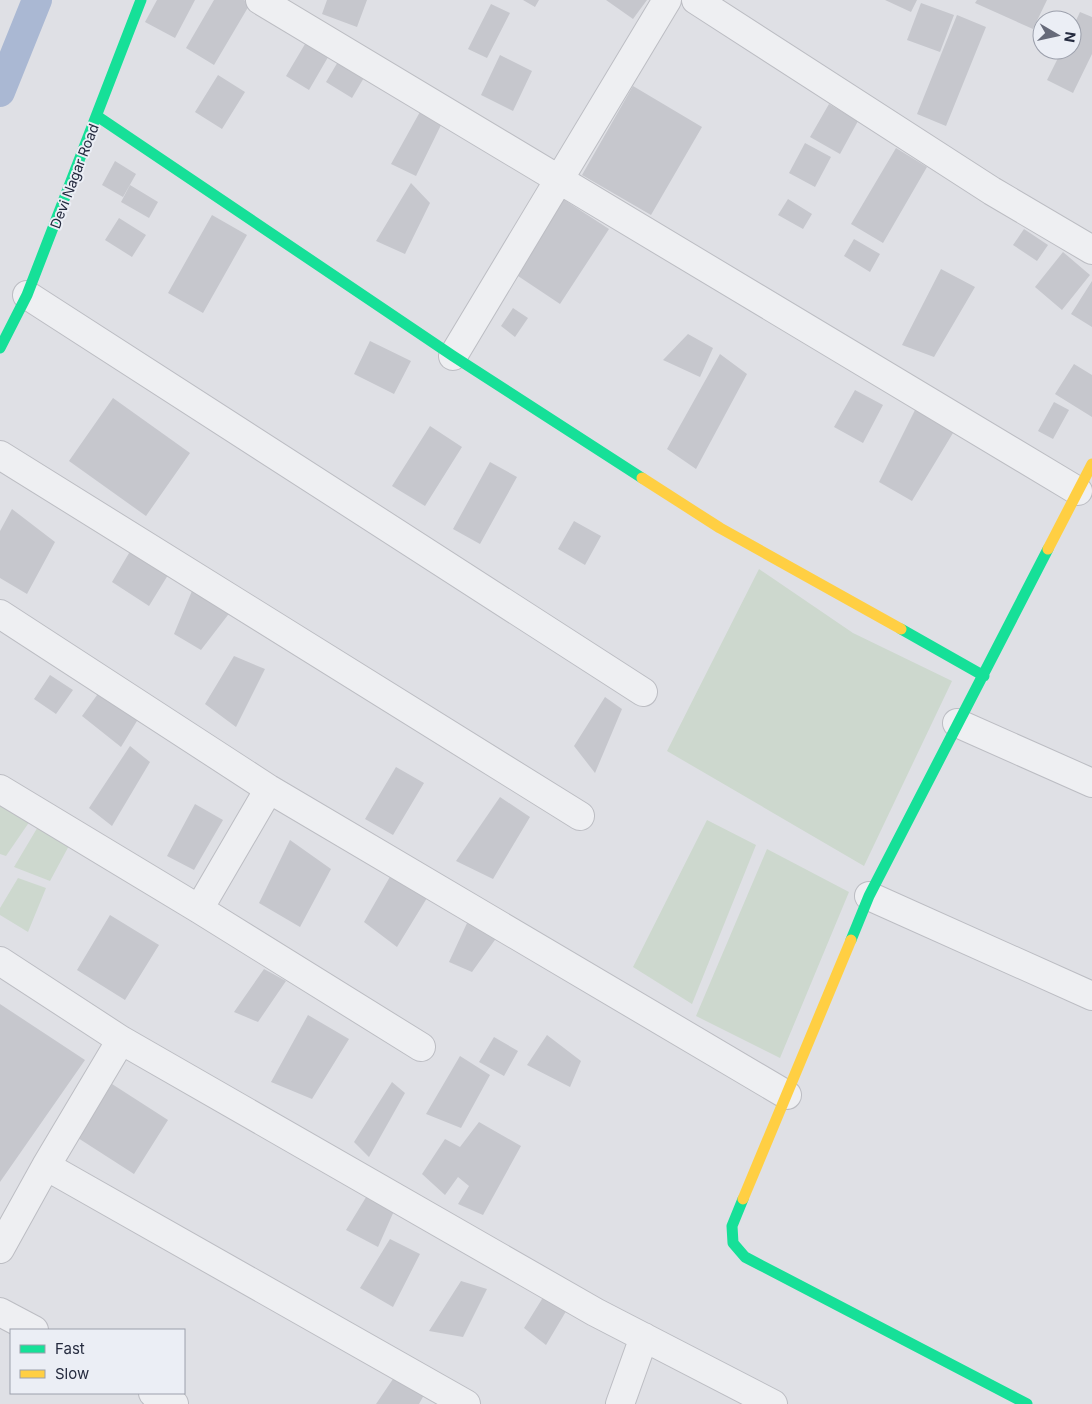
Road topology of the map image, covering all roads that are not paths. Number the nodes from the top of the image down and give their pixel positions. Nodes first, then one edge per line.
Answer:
1 (142, 0) edge
2 (260, 0) edge
3 (667, 0) edge
4 (696, 0) edge
5 (97, 116) junction
6 (559, 181) junction
7 (1092, 250) edge
8 (27, 295) junction
9 (0, 348) edge
10 (453, 356) junction
11 (0, 455) edge
12 (1092, 464) edge
13 (1078, 491) junction
14 (0, 614) edge
15 (984, 676) junction
16 (643, 692) dead end
17 (957, 723) junction
18 (1092, 783) edge
19 (0, 789) edge
20 (269, 789) junction
21 (580, 816) dead end
22 (868, 896) junction
23 (199, 909) junction
24 (0, 961) edge
25 (1092, 996) edge
26 (121, 1040) junction
27 (421, 1047) dead end
28 (787, 1095) junction
29 (46, 1166) junction
30 (0, 1249) edge
31 (0, 1312) edge
32 (32, 1329) edge
33 (644, 1338) junction
34 (154, 1394) edge
35 (174, 1404) edge
36 (466, 1404) edge
37 (620, 1404) edge
38 (773, 1404) edge
39 (1027, 1404) edge

1 - 5 street, Devi Nagar Road
2 - 6 street
3 - 6 street
4 - 7 street
5 - 8 street, Devi Nagar Road
5 - 10 street
6 - 10 street
6 - 13 street
8 - 9 street, Devi Nagar Road
8 - 16 street
10 - 15 street
11 - 21 street
12 - 13 street
13 - 15 street
14 - 20 street
15 - 17 street
17 - 18 street
17 - 22 street
19 - 23 street
20 - 23 street
20 - 28 street
22 - 25 street
22 - 28 street
23 - 27 street
24 - 26 street
26 - 29 street
26 - 33 street
28 - 39 street
29 - 30 street
29 - 36 street
31 - 32 street
33 - 37 street
33 - 38 street
34 - 35 street

